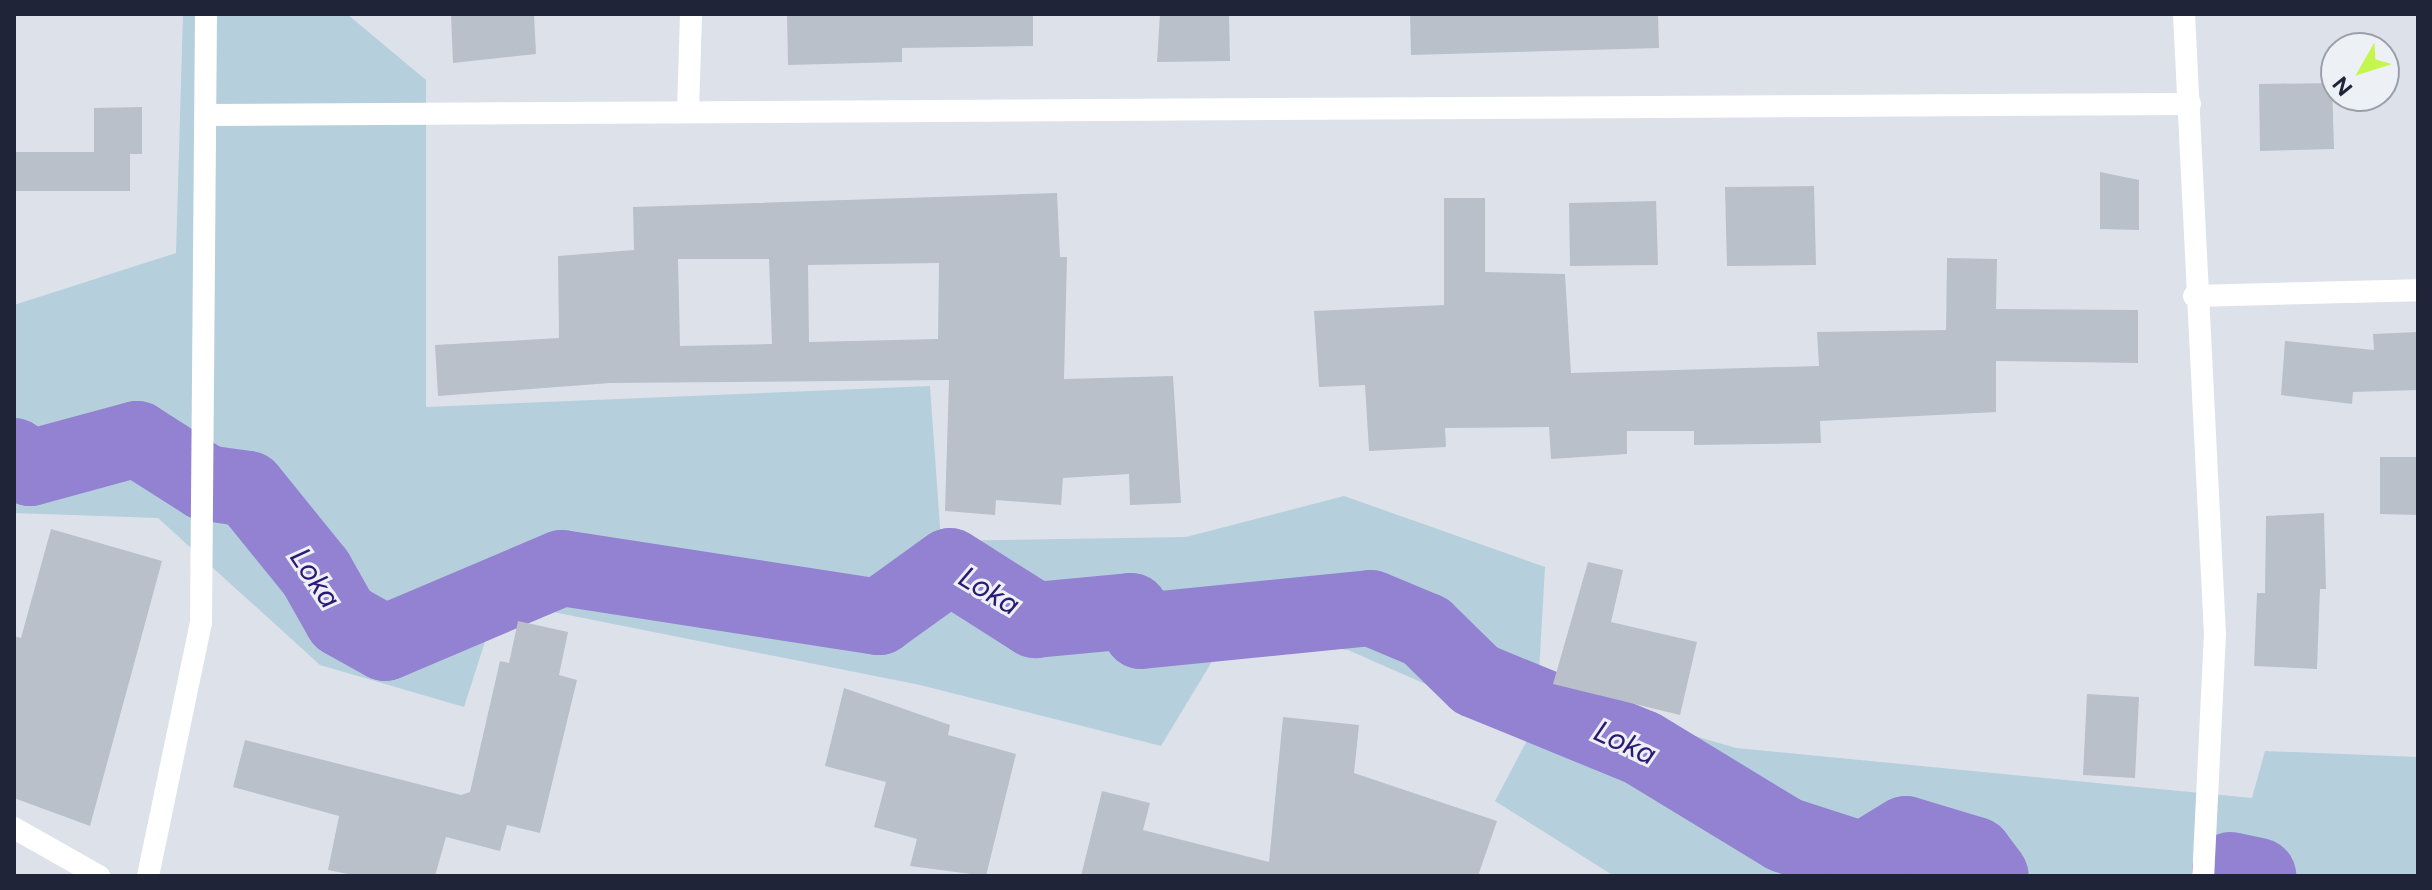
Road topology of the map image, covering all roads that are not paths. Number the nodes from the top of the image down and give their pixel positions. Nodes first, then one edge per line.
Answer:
1 (206, 14) edge
2 (691, 14) edge
3 (2184, 14) edge
4 (2190, 104) junction
5 (688, 111) junction
6 (207, 115) junction
7 (2418, 290) edge
8 (2194, 296) junction
9 (14, 828) edge
10 (99, 876) edge
11 (148, 876) edge
12 (2203, 876) edge

1 - 6 street
2 - 5 street
3 - 4 street
4 - 5 street
4 - 8 street
5 - 6 street
6 - 11 street
7 - 8 street
8 - 12 street
9 - 10 street

